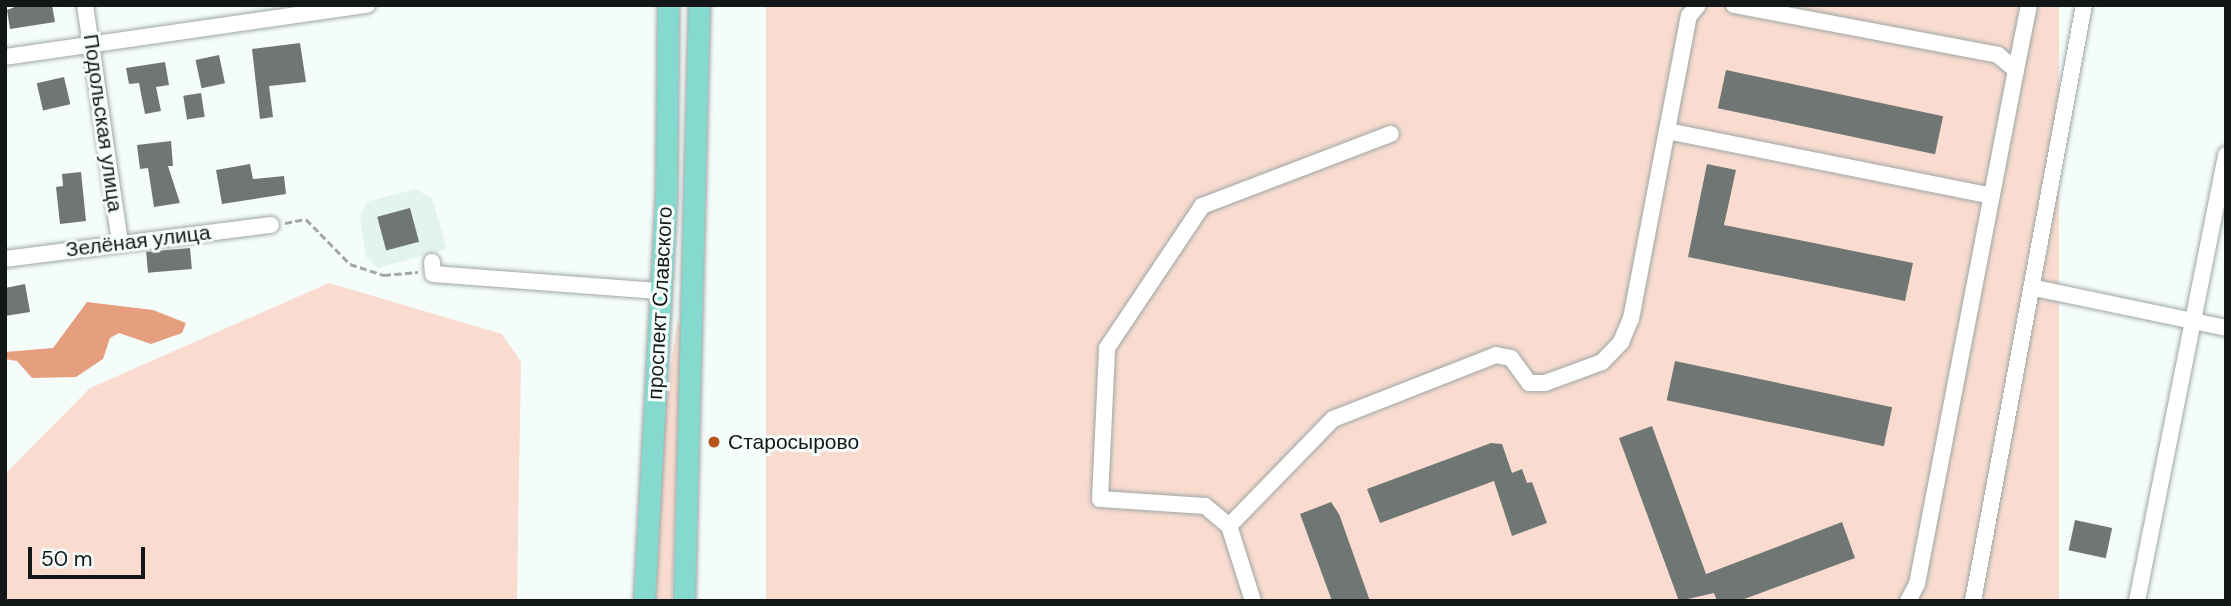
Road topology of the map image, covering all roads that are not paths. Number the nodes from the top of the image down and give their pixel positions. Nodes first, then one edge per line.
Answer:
1 (85, 5) edge
2 (367, 5) edge
3 (668, 5) edge
4 (699, 5) edge
5 (1734, 5) edge
6 (2029, 5) edge
7 (2084, 5) edge
8 (1690, 9) edge
9 (91, 43) junction
10 (5, 57) edge
11 (2016, 70) junction
12 (1667, 131) junction
13 (1391, 134) dead end
14 (2226, 155) edge
15 (1992, 196) junction
16 (271, 225) road end
17 (120, 241) junction
18 (5, 259) edge
19 (433, 266) road end
20 (2035, 288) junction
21 (661, 291) junction
22 (2193, 321) junction
23 (2226, 328) edge
24 (1229, 526) junction
25 (644, 601) edge
26 (684, 601) edge
27 (1252, 601) edge
28 (1908, 601) edge
29 (1973, 601) edge
30 (2137, 601) edge

1 - 9 street, Подольская улица
2 - 9 street
3 - 21 main road, проспект Славского
4 - 26 main road, проспект Славского
5 - 11 street
6 - 11 street
7 - 20 street
8 - 12 street
9 - 10 street
9 - 17 street, Подольская улица
11 - 15 street
12 - 15 street
12 - 24 street
13 - 24 street
14 - 22 street
15 - 28 street
16 - 17 street, Зелёная улица
17 - 18 street, Зелёная улица
19 - 21 street
20 - 22 street
20 - 29 street
21 - 25 main road, проспект Славского
22 - 23 street
22 - 30 street
24 - 27 street

